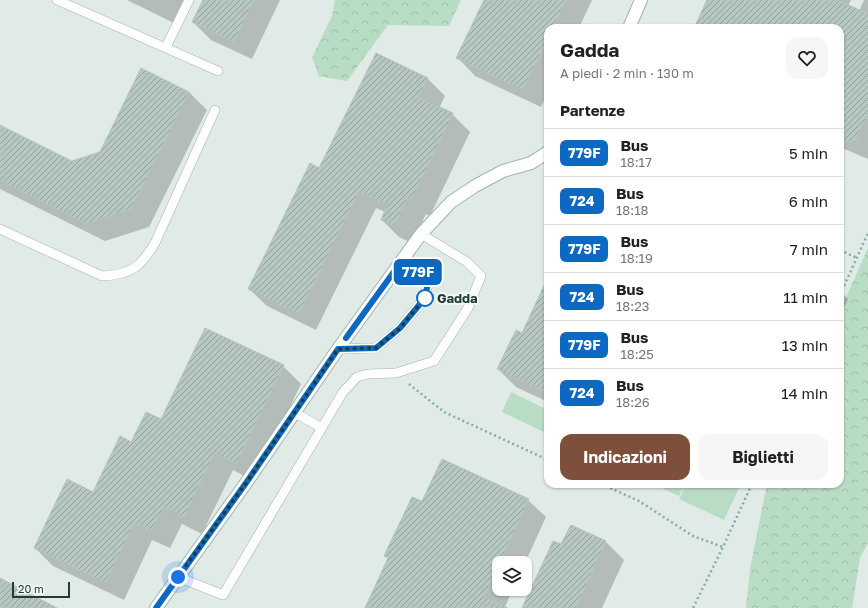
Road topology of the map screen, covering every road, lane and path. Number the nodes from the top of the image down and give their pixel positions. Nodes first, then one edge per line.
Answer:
1 (57, 0) edge
2 (189, 0) edge
3 (641, 0) edge
4 (631, 24) edge
5 (166, 47) junction
6 (218, 71) dead end
7 (215, 110) dead end
8 (544, 155) edge
9 (0, 229) edge
10 (868, 233) edge
11 (421, 234) junction
12 (844, 252) edge
13 (857, 258) junction
14 (401, 262) junction
15 (844, 286) edge
16 (338, 349) junction
17 (396, 373) junction
18 (295, 413) junction
19 (322, 428) junction
20 (544, 458) edge
21 (610, 488) edge
22 (750, 488) edge
23 (722, 547) junction
24 (178, 577) junction
25 (156, 608) edge
26 (693, 608) edge

1 - 5 lane
2 - 5 lane
3 - 4 street
5 - 6 lane
7 - 9 lane
8 - 11 street
10 - 13 path
11 - 14 street
11 - 17 lane
12 - 13 path
13 - 15 path
14 - 16 street
14 - 16 lane
16 - 18 street
17 - 19 lane
17 - 20 path
18 - 19 lane
18 - 24 street
19 - 24 lane
21 - 23 path
22 - 23 path
23 - 26 path
24 - 25 street

